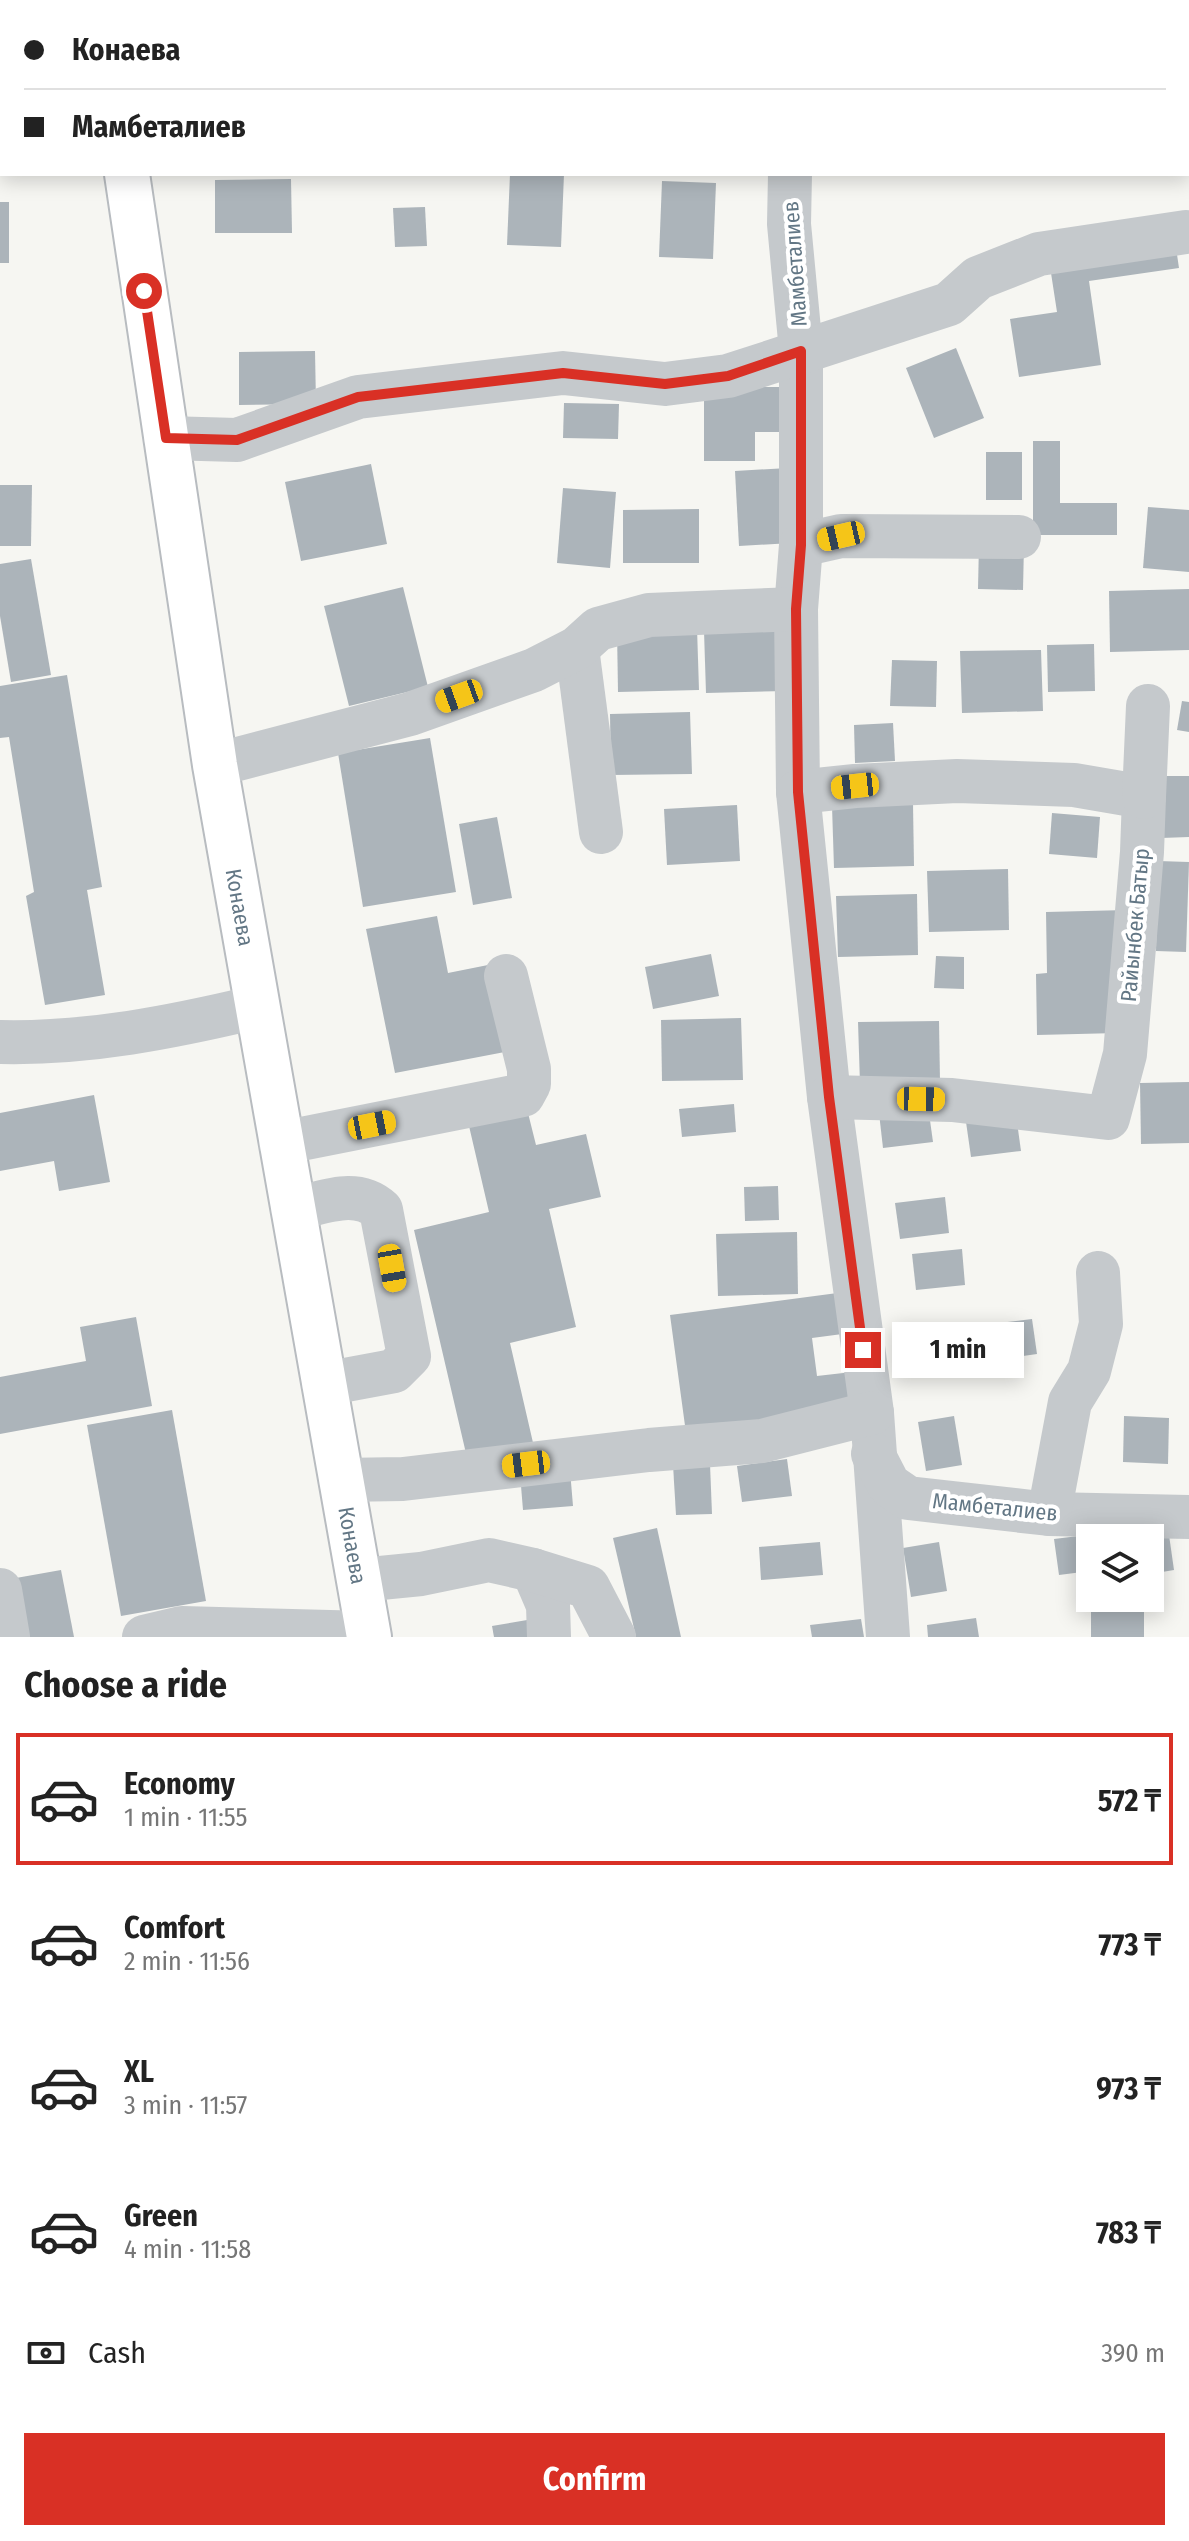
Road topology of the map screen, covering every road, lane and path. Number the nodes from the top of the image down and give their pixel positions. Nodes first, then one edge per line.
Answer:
1 (127, 176) edge
2 (790, 176) edge
3 (1186, 232) dead end
4 (801, 351) junction
5 (166, 438) junction
6 (1019, 537) dead end
7 (801, 545) junction
8 (796, 609) junction
9 (577, 648) junction
10 (1148, 706) dead end
11 (215, 765) junction
12 (798, 792) junction
13 (1144, 797) junction
14 (601, 832) dead end
15 (506, 976) dead end
16 (257, 1007) junction
17 (0, 1042) edge
18 (829, 1097) junction
19 (281, 1143) junction
20 (293, 1209) junction
21 (1098, 1273) dead end
22 (324, 1384) junction
23 (873, 1434) junction
24 (341, 1480) junction
25 (1049, 1514) junction
26 (1189, 1517) edge
27 (533, 1570) junction
28 (360, 1580) junction
29 (0, 1590) edge
30 (369, 1635) edge
31 (8, 1637) edge
32 (144, 1637) edge
33 (549, 1637) edge
34 (614, 1637) edge
35 (888, 1637) edge

1 - 5 main road, Конаева
2 - 4 street, Мамбеталиев
3 - 4 street
4 - 5 street
4 - 7 street, Мамбеталиев
5 - 11 main road, Конаева
6 - 7 street
7 - 8 street, Мамбеталиев
8 - 9 street
8 - 12 street, Мамбеталиев
9 - 11 street
9 - 14 street
10 - 13 street
11 - 16 main road, Конаева
12 - 13 street
12 - 18 street, Мамбеталиев
13 - 18 street, Райынбек Батыр
15 - 19 street
16 - 17 street
16 - 19 main road, Конаева
18 - 23 street, Мамбеталиев
19 - 20 main road, Конаева
20 - 22 main road, Конаева
20 - 22 street
21 - 25 street
22 - 24 main road, Конаева
23 - 24 street
23 - 25 street, Мамбеталиев
23 - 35 street, Мамбеталиев
24 - 28 main road, Конаева
25 - 26 street, Мамбеталиев
27 - 28 street
27 - 33 street
27 - 34 street
28 - 30 main road, Конаева
29 - 31 street
30 - 32 street

